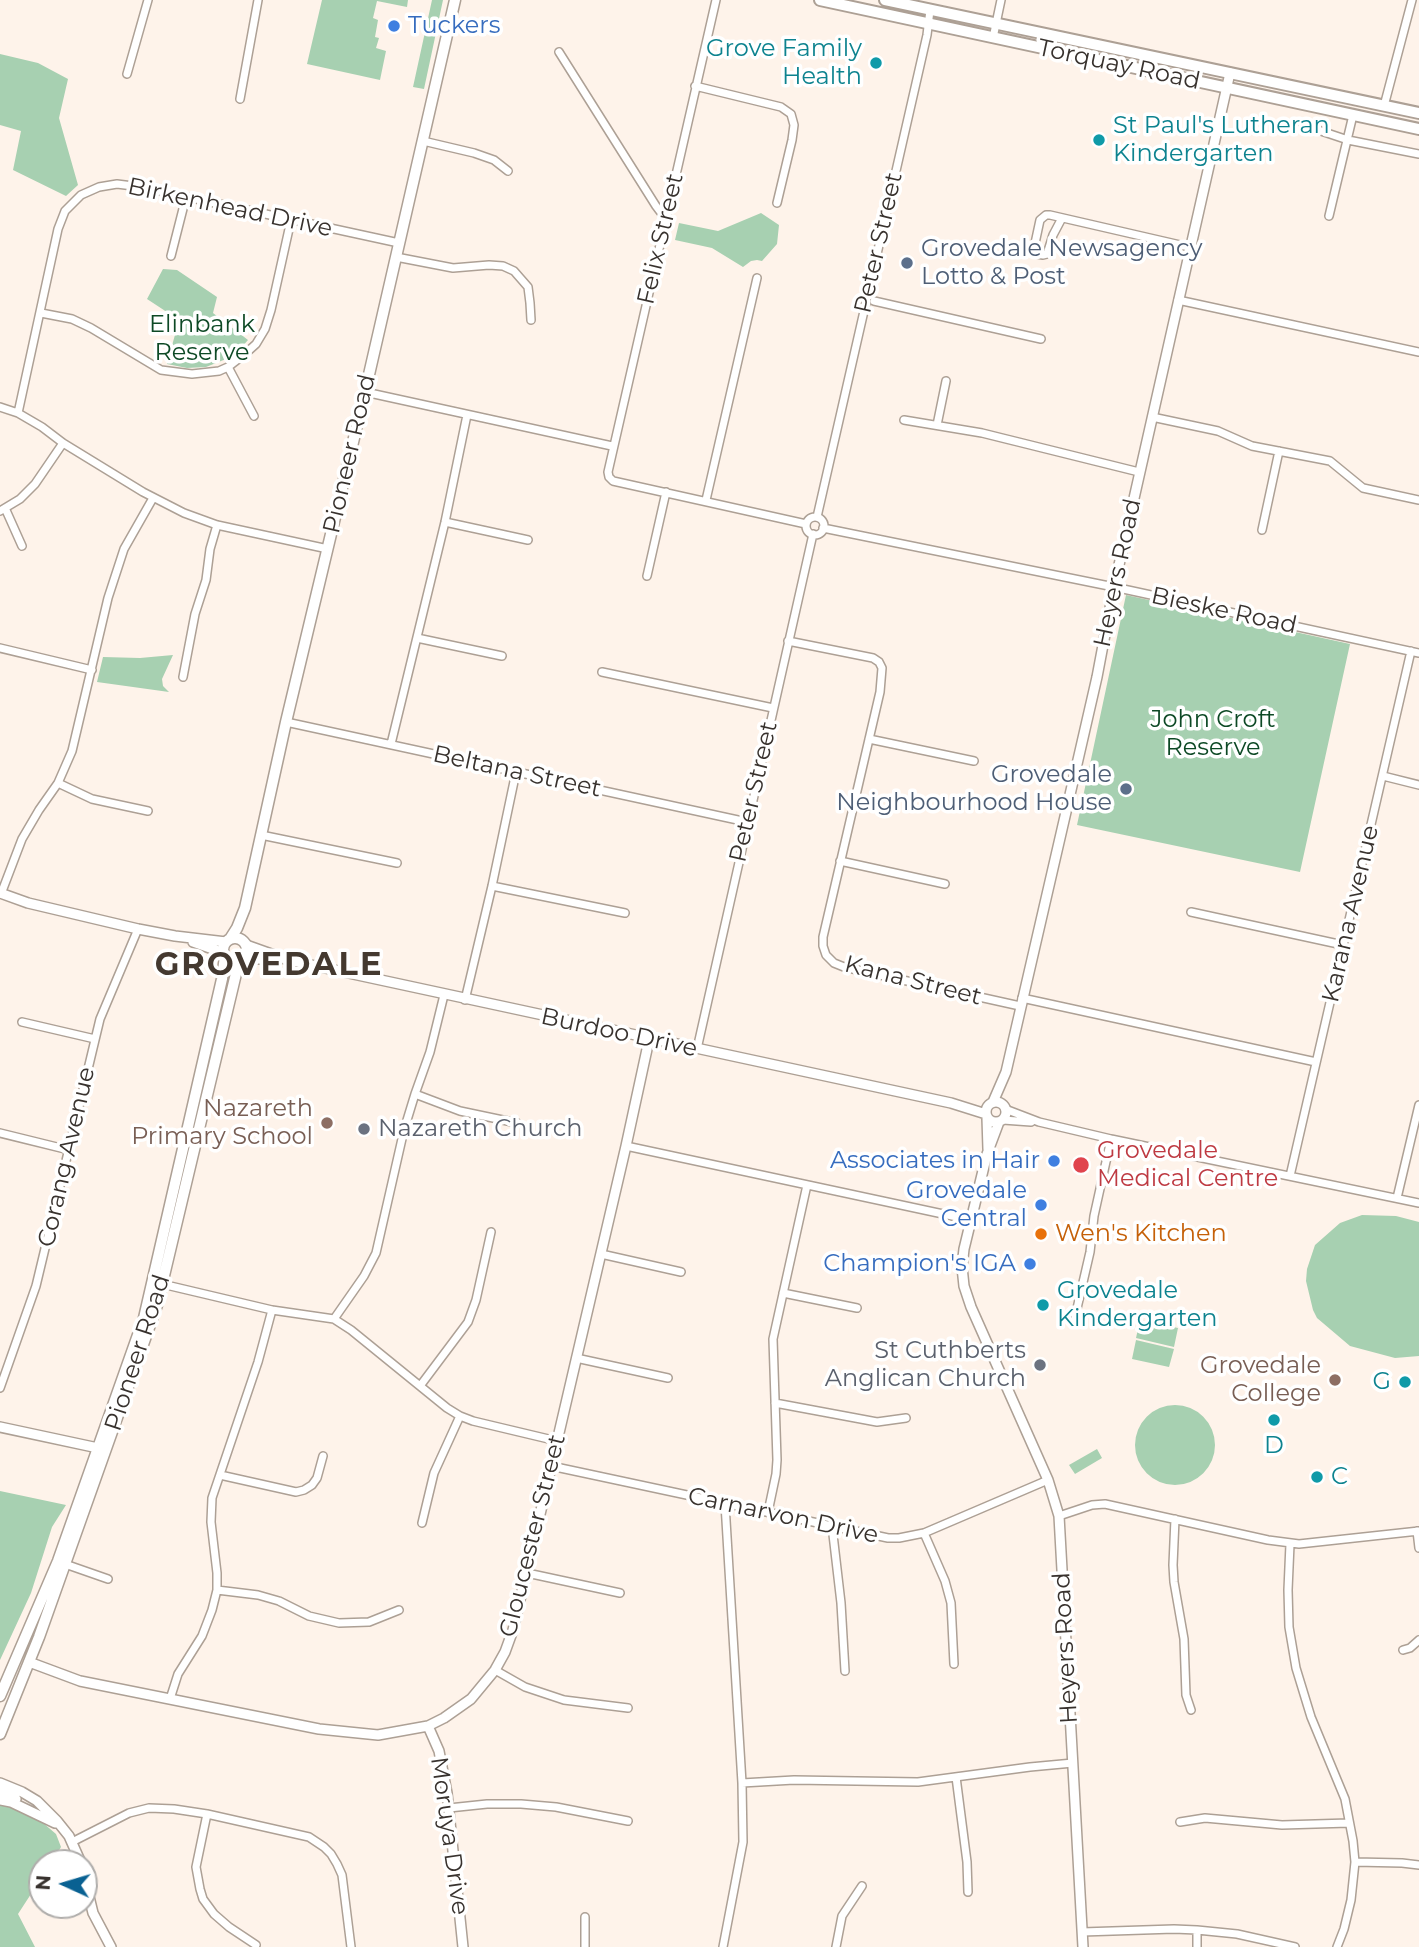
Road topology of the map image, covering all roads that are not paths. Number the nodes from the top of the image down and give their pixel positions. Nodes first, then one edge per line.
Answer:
1 (148, 0) edge
2 (258, 0) edge
3 (455, 0) edge
4 (716, 0) edge
5 (820, 0) edge
6 (885, 0) edge
7 (1001, 0) edge
8 (1412, 0) edge
9 (930, 10) junction
10 (929, 24) junction
11 (996, 24) junction
12 (993, 38) junction
13 (558, 52) dead end
14 (1230, 74) junction
15 (127, 75) dead end
16 (695, 86) junction
17 (1227, 88) junction
18 (240, 99) dead end
19 (1384, 106) junction
20 (1419, 113) edge
21 (1353, 115) junction
22 (1303, 125) dead end
23 (1419, 129) edge
24 (1348, 140) junction
25 (423, 141) junction
26 (1419, 154) edge
27 (508, 171) dead end
28 (186, 197) junction
29 (777, 203) dead end
30 (1329, 216) dead end
31 (665, 218) junction
32 (1062, 218) junction
33 (291, 220) junction
34 (399, 243) junction
35 (1189, 247) junction
36 (172, 256) dead end
37 (396, 257) junction
38 (757, 278) dead end
39 (1178, 300) junction
40 (874, 302) dead end
41 (41, 313) junction
42 (531, 320) dead end
43 (1041, 339) dead end
44 (1419, 352) edge
45 (228, 367) junction
46 (947, 381) dead end
47 (365, 393) junction
48 (0, 407) edge
49 (18, 413) junction
50 (467, 415) junction
51 (254, 416) dead end
52 (1152, 417) junction
53 (904, 420) dead end
54 (937, 425) junction
55 (63, 443) junction
56 (612, 446) junction
57 (1279, 451) junction
58 (1139, 472) junction
59 (666, 492) junction
60 (153, 498) junction
61 (706, 500) junction
62 (1419, 500) edge
63 (3, 510) edge
64 (817, 517) junction
65 (445, 522) junction
66 (806, 524) junction
67 (217, 525) junction
68 (823, 528) junction
69 (1262, 530) dead end
70 (813, 534) junction
71 (528, 540) dead end
72 (22, 546) dead end
73 (328, 549) junction
74 (647, 576) dead end
75 (1114, 587) junction
76 (417, 638) junction
77 (788, 642) junction
78 (0, 648) edge
79 (1415, 652) edge
80 (502, 656) dead end
81 (92, 670) junction
82 (602, 672) dead end
83 (183, 677) dead end
84 (773, 708) junction
85 (286, 722) junction
86 (869, 739) junction
87 (391, 744) junction
88 (974, 761) dead end
89 (516, 772) junction
90 (1383, 776) junction
91 (58, 783) junction
92 (1419, 785) edge
93 (148, 811) dead end
94 (747, 822) junction
95 (261, 835) junction
96 (840, 861) junction
97 (397, 863) dead end
98 (945, 884) dead end
99 (492, 886) junction
100 (0, 893) edge
101 (245, 908) junction
102 (1191, 912) dead end
103 (625, 913) dead end
104 (138, 929) junction
105 (175, 936) junction
106 (228, 940) junction
107 (245, 944) junction
108 (1343, 945) junction
109 (224, 955) junction
110 (242, 959) junction
111 (288, 960) junction
112 (444, 995) junction
113 (465, 1000) junction
114 (1021, 1002) junction
115 (22, 1022) dead end
116 (95, 1039) junction
117 (649, 1040) junction
118 (697, 1049) junction
119 (1316, 1062) junction
120 (1006, 1072) junction
121 (415, 1094) junction
122 (1419, 1105) edge
123 (1004, 1107) junction
124 (988, 1110) junction
125 (1001, 1121) junction
126 (1039, 1122) junction
127 (517, 1123) dead end
128 (0, 1133) edge
129 (1111, 1139) junction
130 (626, 1146) junction
131 (69, 1150) junction
132 (988, 1154) junction
133 (1290, 1176) junction
134 (807, 1185) junction
135 (1396, 1198) junction
136 (1419, 1203) edge
137 (971, 1223) junction
138 (491, 1232) dead end
139 (601, 1254) junction
140 (681, 1272) dead end
141 (158, 1283) junction
142 (783, 1293) junction
143 (857, 1308) dead end
144 (272, 1310) junction
145 (1075, 1317) dead end
146 (334, 1320) junction
147 (576, 1358) junction
148 (668, 1378) dead end
149 (420, 1385) junction
150 (0, 1388) edge
151 (775, 1403) junction
152 (460, 1416) junction
153 (906, 1418) dead end
154 (0, 1427) edge
155 (557, 1441) junction
156 (102, 1449) junction
157 (323, 1455) dead end
158 (551, 1466) junction
159 (220, 1475) junction
160 (1048, 1480) junction
161 (725, 1504) junction
162 (768, 1512) junction
163 (1059, 1516) junction
164 (1175, 1519) junction
165 (422, 1523) dead end
166 (832, 1527) junction
167 (1418, 1531) edge
168 (924, 1533) junction
169 (1290, 1544) junction
170 (1419, 1548) edge
171 (61, 1562) junction
172 (527, 1573) junction
173 (108, 1579) dead end
174 (217, 1590) junction
175 (620, 1593) dead end
176 (399, 1610) dead end
177 (1419, 1640) edge
178 (1403, 1650) dead end
179 (17, 1658) junction
180 (29, 1662) junction
181 (954, 1664) dead end
182 (495, 1670) junction
183 (845, 1671) dead end
184 (0, 1696) edge
185 (170, 1699) junction
186 (628, 1708) dead end
187 (1191, 1710) dead end
188 (428, 1726) junction
189 (0, 1734) edge
190 (1073, 1763) junction
191 (956, 1777) junction
192 (0, 1783) edge
193 (741, 1783) junction
194 (0, 1792) edge
195 (0, 1800) edge
196 (449, 1808) junction
197 (207, 1814) junction
198 (628, 1821) dead end
199 (1181, 1822) dead end
200 (1349, 1822) junction
201 (59, 1823) junction
202 (72, 1842) junction
203 (75, 1849) edge
204 (1355, 1862) junction
205 (1419, 1865) edge
206 (862, 1886) dead end
207 (968, 1892) dead end
208 (585, 1917) dead end
209 (96, 1919) edge
210 (1197, 1930) junction
211 (1082, 1932) junction
212 (256, 1945) dead end
213 (111, 1947) edge
214 (351, 1947) edge
215 (463, 1947) edge
216 (585, 1947) edge
217 (723, 1947) edge
218 (836, 1947) edge
219 (1083, 1947) edge
220 (1197, 1947) edge
221 (1294, 1947) edge
222 (1337, 1947) edge

1 - 15 street
2 - 18 street
3 - 25 main road, Pioneer Road
4 - 16 street, Felix Street
5 - 10 main road, Torquay Road
6 - 9 main road, Torquay Road
7 - 11 street
8 - 19 street
9 - 10 street, Peter Street
9 - 11 main road, Torquay Road
10 - 12 main road, Torquay Road
10 - 64 street, Peter Street
11 - 12 street
11 - 14 main road, Torquay Road
12 - 17 main road, Torquay Road
13 - 31 street
14 - 17 street, Heyers Road
14 - 19 main road, Torquay Road
16 - 29 street
16 - 31 street, Felix Street
17 - 21 main road, Torquay Road
17 - 35 street, Heyers Road
19 - 20 main road, Torquay Road
21 - 23 main road, Torquay Road
21 - 24 street
22 - 24 street
24 - 26 street
24 - 30 street
25 - 27 street
25 - 34 main road, Pioneer Road
28 - 33 street, Birkenhead Drive
28 - 36 street
28 - 41 street, Birkenhead Drive
31 - 56 street, Felix Street
32 - 32 street
32 - 35 street
33 - 34 street, Birkenhead Drive
33 - 45 street
34 - 37 main road, Pioneer Road
35 - 39 street, Heyers Road
37 - 42 street
37 - 47 main road, Pioneer Road
38 - 61 street
39 - 44 street
39 - 52 street, Heyers Road
40 - 43 street
41 - 45 street
41 - 49 street, Birkenhead Drive
45 - 51 street
46 - 54 street
47 - 50 street
47 - 73 main road, Pioneer Road
48 - 49 street
49 - 55 street
50 - 56 street
50 - 65 street
52 - 57 street
52 - 58 street, Heyers Road
53 - 54 street
54 - 58 street
55 - 60 street
55 - 63 street
56 - 59 street, Felix Street
57 - 62 street
57 - 69 street
58 - 75 street, Heyers Road
59 - 61 street
59 - 74 street
60 - 67 street
60 - 81 street
61 - 66 street
63 - 72 street
64 - 66 street
64 - 68 street
65 - 71 street
65 - 76 street
66 - 70 street
67 - 73 street
67 - 83 street
68 - 70 street
68 - 75 street, Bieske Road
70 - 77 street, Peter Street
73 - 85 main road, Pioneer Road
75 - 79 street, Bieske Road
75 - 114 street, Heyers Road
76 - 80 street
76 - 87 street
77 - 84 street, Peter Street
77 - 86 street, Kana Street
78 - 81 street
79 - 90 street, Karana Avenue
81 - 91 street
82 - 84 street
84 - 94 street, Peter Street
85 - 87 street, Beltana Street
85 - 95 main road, Pioneer Road
86 - 88 street
86 - 96 street, Kana Street
87 - 89 street, Beltana Street
89 - 94 street, Beltana Street
89 - 99 street
90 - 92 street
90 - 108 street, Karana Avenue
91 - 93 street
91 - 100 street
94 - 118 street, Peter Street
95 - 97 street
95 - 101 main road, Pioneer Road
96 - 98 street
96 - 114 street, Kana Street
99 - 103 street
99 - 113 street
100 - 104 street
101 - 106 main road, Pioneer Road
101 - 107 main road, Pioneer Road
102 - 108 street
104 - 105 street
104 - 116 street, Corang Avenue
105 - 106 street
105 - 109 street
106 - 107 main road
106 - 109 main road
107 - 110 main road
107 - 111 street, Burdoo Drive
108 - 119 street, Karana Avenue
109 - 110 main road
109 - 141 main road, Pioneer Road
110 - 111 street, Burdoo Drive
110 - 141 main road, Pioneer Road
111 - 112 street, Burdoo Drive
112 - 113 street, Burdoo Drive
112 - 121 street
113 - 117 street, Burdoo Drive
114 - 119 street, Kana Street
114 - 120 street, Heyers Road
115 - 116 street
116 - 131 street, Corang Avenue
117 - 118 street, Burdoo Drive
117 - 130 street, Gloucester Street
118 - 124 street, Burdoo Drive
119 - 133 street, Karana Avenue
120 - 123 street, Heyers Road
120 - 124 street, Heyers Road
121 - 127 street
121 - 146 street
122 - 135 street
123 - 124 street
123 - 125 street, Heyers Road
123 - 126 street
124 - 125 street
124 - 132 street, Heyers Road
125 - 126 street
125 - 132 street, Heyers Road
126 - 129 street
128 - 131 street
129 - 133 street
129 - 145 street
130 - 134 street
130 - 139 street, Gloucester Street
131 - 150 street, Corang Avenue
132 - 137 street, Heyers Road
133 - 135 street
134 - 137 street
134 - 142 street
135 - 136 street
137 - 160 street, Heyers Road
138 - 149 street
139 - 140 street
139 - 147 street, Gloucester Street
141 - 144 street
141 - 156 main road, Pioneer Road
142 - 143 street
142 - 151 street
144 - 146 street
144 - 159 street
146 - 149 street
147 - 148 street
147 - 155 street, Gloucester Street
149 - 152 street
151 - 153 street
151 - 162 street
152 - 155 street
152 - 165 street
154 - 156 street
155 - 158 street, Gloucester Street
156 - 171 main road, Pioneer Road
157 - 159 street
158 - 161 street, Carnarvon Drive
158 - 172 street, Gloucester Street
159 - 174 street
160 - 163 street, Heyers Road
160 - 168 street, Carnarvon Drive
161 - 162 street, Carnarvon Drive
161 - 193 street
162 - 166 street, Carnarvon Drive
163 - 164 street
163 - 190 street, Heyers Road
164 - 169 street
164 - 187 street
166 - 168 street, Carnarvon Drive
166 - 183 street
167 - 169 street
167 - 170 street
168 - 181 street
169 - 200 street
171 - 173 street
171 - 179 main road, Pioneer Road
171 - 180 main road, Pioneer Road
172 - 175 street
172 - 182 street, Gloucester Street
174 - 176 street
174 - 185 street
177 - 178 street
179 - 180 main road
179 - 184 main road, Pioneer Road
180 - 185 street, Gloucester Street
180 - 189 main road, Pioneer Road
182 - 186 street
182 - 188 street, Gloucester Street
185 - 188 street, Gloucester Street
188 - 196 street, Moruya Drive
190 - 191 street
190 - 211 street, Heyers Road
191 - 193 street
191 - 207 street
192 - 201 street
193 - 217 street
194 - 201 street
195 - 201 street
196 - 198 street
196 - 215 street, Moruya Drive
197 - 202 street
197 - 212 street
197 - 214 street
199 - 200 street
200 - 204 street
201 - 202 street
202 - 203 street
204 - 205 street
204 - 222 street
206 - 218 street
208 - 216 street
209 - 213 street
210 - 211 street
210 - 220 street
210 - 221 street
211 - 219 street, Heyers Road

